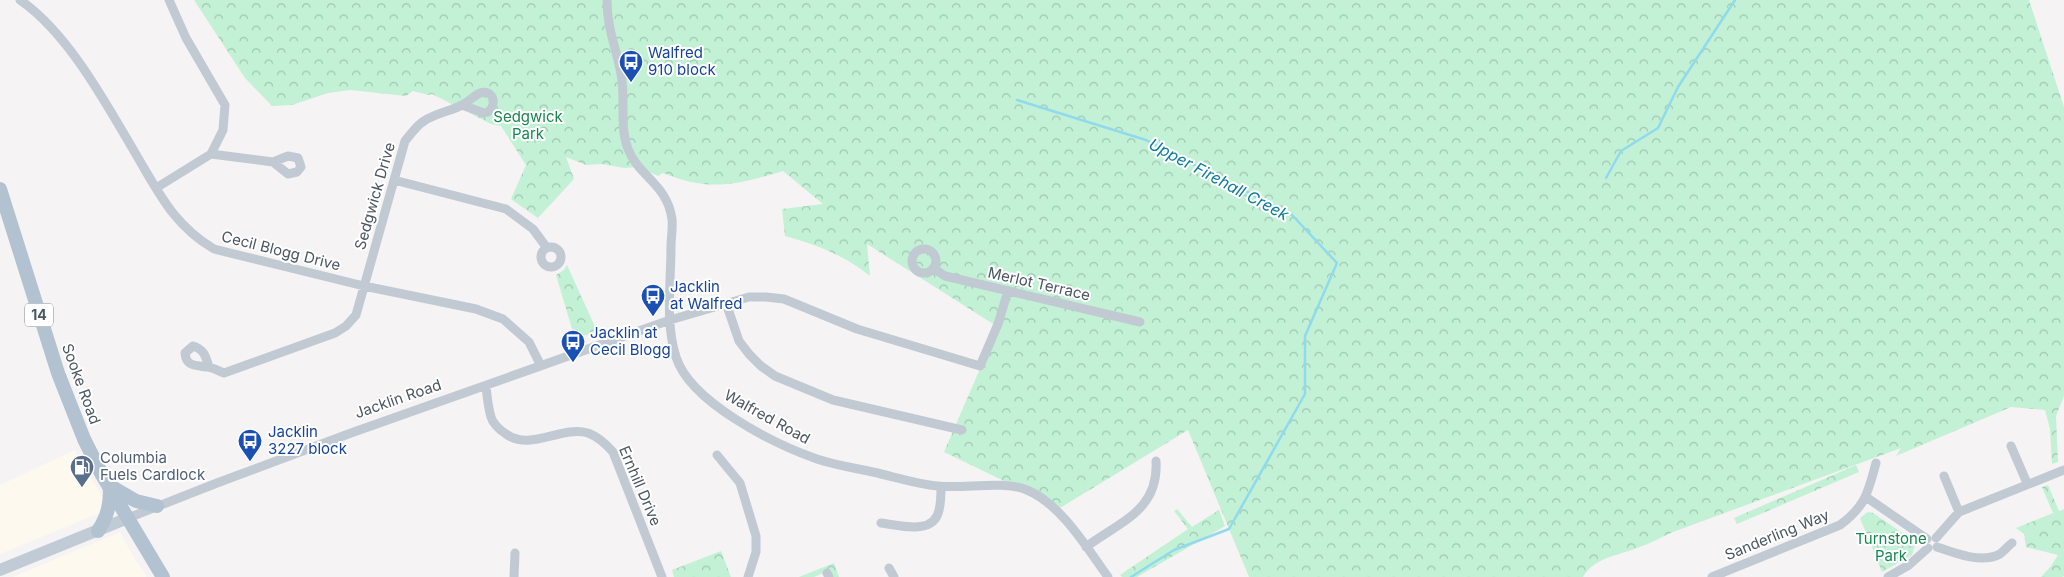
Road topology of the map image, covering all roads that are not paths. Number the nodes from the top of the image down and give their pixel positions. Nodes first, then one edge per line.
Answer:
1 (20, 0) edge
2 (169, 0) edge
3 (606, 0) edge
4 (462, 105) dead end
5 (211, 154) junction
6 (273, 162) dead end
7 (394, 180) junction
8 (0, 188) edge
9 (156, 188) junction
10 (547, 248) dead end
11 (933, 268) dead end
12 (364, 286) junction
13 (1008, 291) junction
14 (726, 303) junction
15 (670, 320) junction
16 (1140, 322) dead end
17 (541, 366) junction
18 (210, 367) dead end
19 (486, 386) junction
20 (962, 430) dead end
21 (2011, 446) dead end
22 (717, 455) dead end
23 (1156, 461) dead end
24 (1876, 463) dead end
25 (2064, 470) edge
26 (1944, 476) dead end
27 (2027, 483) junction
28 (110, 486) junction
29 (941, 487) junction
30 (1866, 497) junction
31 (157, 506) junction
32 (1959, 512) junction
33 (128, 518) junction
34 (881, 523) dead end
35 (98, 531) junction
36 (1932, 543) junction
37 (2012, 543) dead end
38 (1086, 547) junction
39 (515, 553) dead end
40 (889, 568) dead end
41 (0, 570) edge
42 (660, 576) edge
43 (163, 577) edge
44 (514, 577) edge
45 (748, 577) edge
46 (894, 577) edge
47 (1108, 577) edge
48 (1712, 577) edge
49 (1888, 577) edge

1 - 9 street, Cecil Blogg Drive
2 - 5 street
3 - 15 street, Walfred Road
4 - 7 street, Sedgwick Drive
5 - 6 street
5 - 9 street
7 - 10 street
7 - 12 street, Sedgwick Drive
8 - 28 main road, Sooke Road / 14
9 - 12 street, Cecil Blogg Drive
11 - 13 street, Merlot Terrace
12 - 17 street, Cecil Blogg Drive
12 - 18 street, Sedgwick Drive
13 - 14 street, Jacklin Road
13 - 16 street, Merlot Terrace
14 - 15 street, Jacklin Road
14 - 20 street
15 - 17 street, Jacklin Road
15 - 29 street, Walfred Road
17 - 19 street, Jacklin Road
19 - 31 street, Jacklin Road
19 - 42 street, Ernhill Drive
21 - 27 street
22 - 45 street
23 - 38 street
24 - 30 street, Sanderling Way
25 - 27 street
26 - 32 street
27 - 32 street
28 - 31 main road
28 - 33 main road, Sooke Road / 14
28 - 35 main road
29 - 34 street
29 - 38 street, Walfred Road
30 - 36 street
30 - 48 street, Sanderling Way
31 - 33 street, Jacklin Road
32 - 36 street
33 - 35 main road, Jacklin Road
33 - 43 main road, Sooke Road / 14
35 - 41 main road, Jacklin Road
36 - 37 street
36 - 49 street
38 - 47 street, Walfred Road
39 - 44 street
40 - 46 street

